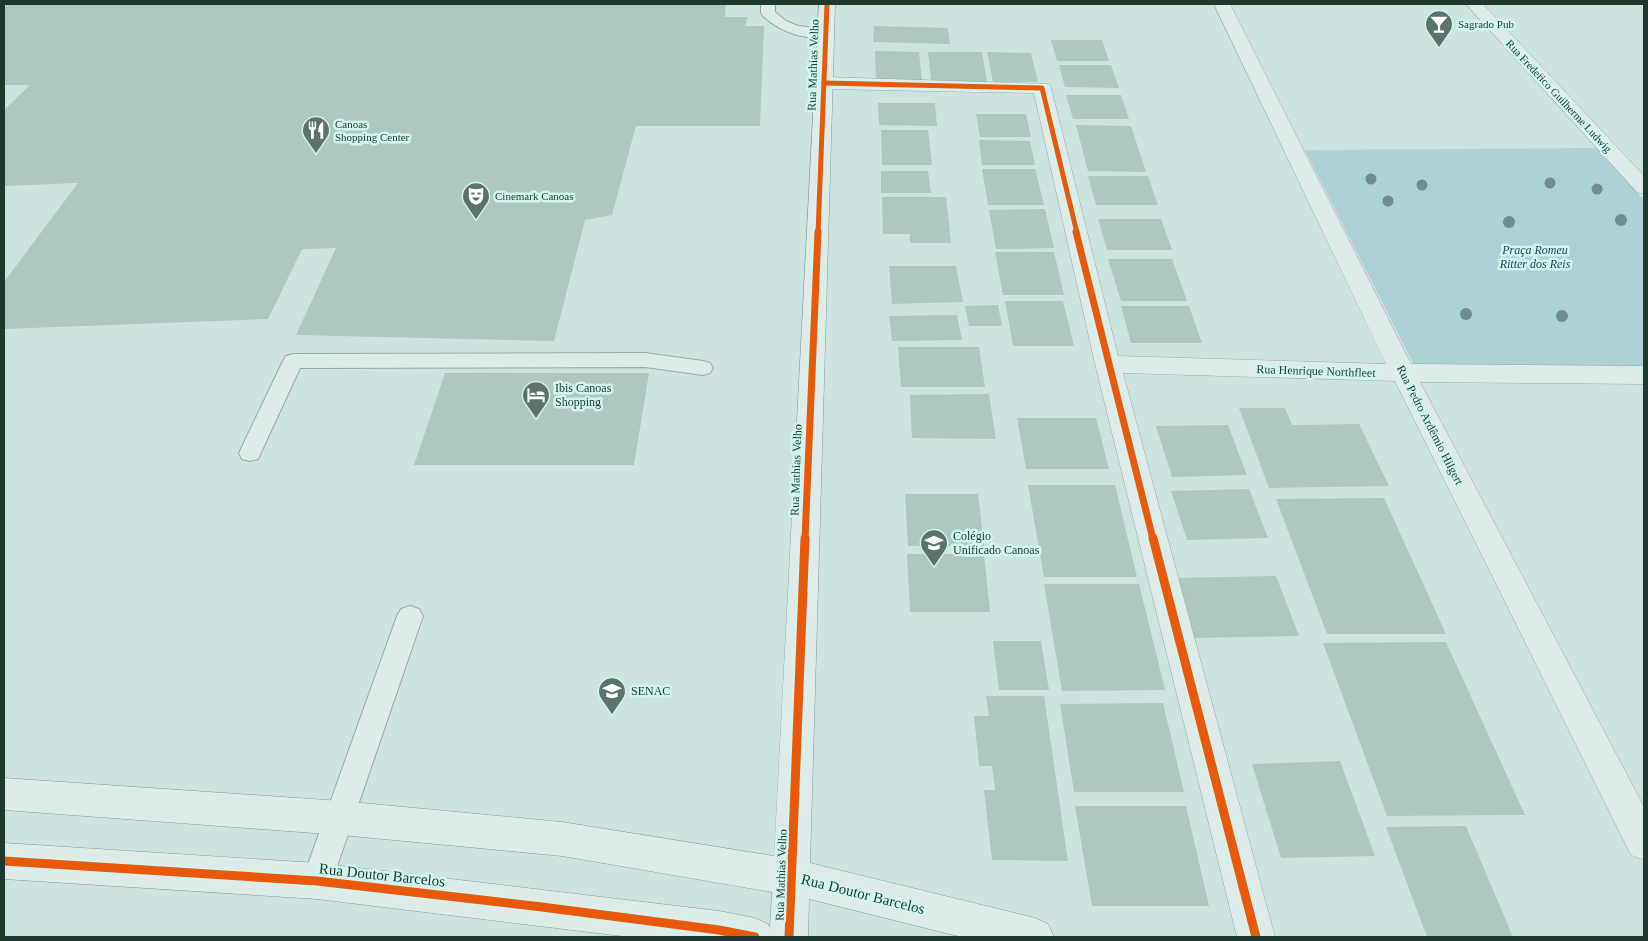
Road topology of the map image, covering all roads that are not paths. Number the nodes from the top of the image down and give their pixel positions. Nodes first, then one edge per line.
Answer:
1 (768, 4) edge
2 (827, 4) edge
3 (1222, 4) edge
4 (1474, 4) edge
5 (826, 33) junction
6 (824, 84) junction
7 (1644, 188) edge
8 (1108, 364) junction
9 (702, 368) dead end
10 (1403, 373) junction
11 (1644, 375) edge
12 (250, 453) dead end
13 (410, 616) dead end
14 (4, 794) edge
15 (340, 818) junction
16 (1644, 843) edge
17 (4, 860) edge
18 (791, 877) junction
19 (317, 881) junction
20 (755, 937) edge
21 (789, 937) edge
22 (1035, 937) edge
23 (1256, 937) edge

1 - 5 lane
2 - 5 street, Rua Mathias Velho
3 - 10 street, Rua Pedro Ardêmio Hilgert
4 - 7 street, Rua Frederico Guilherme Ludwig
5 - 6 street, Rua Mathias Velho
6 - 8 street
6 - 18 street, Rua Mathias Velho
8 - 10 street, Rua Henrique Northfleet
8 - 23 street
9 - 12 lane
10 - 11 street, Rua Henrique Northfleet
10 - 16 street, Rua Pedro Ardêmio Hilgert
13 - 15 lane
14 - 15 street, Rua Doutor Barcelos
15 - 18 street, Rua Doutor Barcelos
15 - 19 lane
17 - 19 street, Rua Doutor Barcelos
18 - 21 street, Rua Mathias Velho
18 - 22 street, Rua Doutor Barcelos
19 - 20 street, Rua Doutor Barcelos

